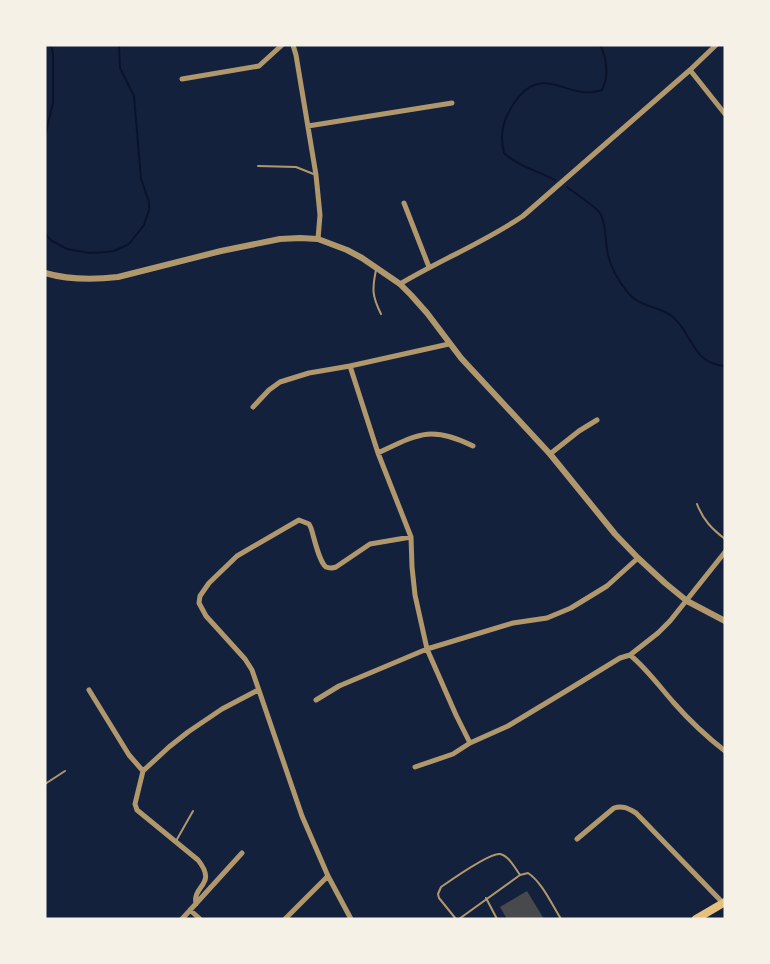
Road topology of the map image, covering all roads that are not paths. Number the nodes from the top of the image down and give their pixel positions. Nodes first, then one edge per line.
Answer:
1 (282, 45) edge
2 (293, 45) edge
3 (716, 45) edge
4 (690, 70) junction
5 (182, 79) dead end
6 (452, 103) dead end
7 (725, 114) edge
8 (308, 126) junction
9 (258, 166) dead end
10 (316, 175) junction
11 (404, 203) dead end
12 (318, 239) junction
13 (376, 267) junction
14 (429, 267) junction
15 (45, 273) edge
16 (400, 284) junction
17 (381, 314) dead end
18 (449, 344) junction
19 (350, 366) junction
20 (253, 407) dead end
21 (597, 420) dead end
22 (473, 446) dead end
23 (378, 453) junction
24 (550, 454) junction
25 (697, 504) dead end
26 (411, 537) junction
27 (725, 539) edge
28 (725, 552) edge
29 (638, 558) junction
30 (687, 601) junction
31 (725, 621) edge
32 (427, 649) junction
33 (630, 655) junction
34 (89, 690) dead end
35 (258, 690) junction
36 (316, 700) dead end
37 (470, 743) junction
38 (725, 751) edge
39 (416, 767) dead end
40 (65, 771) dead end
41 (143, 771) junction
42 (45, 784) edge
43 (193, 811) dead end
44 (577, 839) dead end
45 (176, 841) junction
46 (243, 853) dead end
47 (520, 875) junction
48 (328, 876) junction
49 (486, 898) junction
50 (724, 902) edge
51 (196, 904) junction
52 (190, 910) junction
53 (182, 919) edge
54 (200, 919) edge
55 (285, 919) edge
56 (351, 919) edge
57 (457, 919) edge
58 (497, 919) edge
59 (561, 919) edge
60 (696, 919) edge

1 - 5 street
2 - 8 street
3 - 4 street
4 - 7 street
4 - 14 street
6 - 8 street
8 - 10 street
9 - 10 lane
10 - 12 street
11 - 14 street
12 - 13 street
12 - 15 street
13 - 16 street
13 - 17 lane
14 - 16 street
16 - 18 street
18 - 19 street
18 - 24 street
19 - 20 street
19 - 23 street
21 - 24 street
22 - 23 street
23 - 26 street
24 - 29 street
25 - 27 lane
26 - 32 street
26 - 35 street
28 - 30 street
29 - 30 street
29 - 32 street
30 - 31 street
30 - 33 street
32 - 36 street
32 - 37 street
33 - 37 street
33 - 38 street
34 - 41 street
35 - 41 street
35 - 48 street
37 - 39 street
40 - 42 lane
41 - 45 street
43 - 45 lane
44 - 50 street
45 - 51 street
46 - 51 street
47 - 49 lane
47 - 57 lane
47 - 59 lane
48 - 55 street
48 - 56 street
49 - 57 lane
49 - 58 lane
50 - 60 highway
51 - 52 street
52 - 53 street
52 - 54 street

